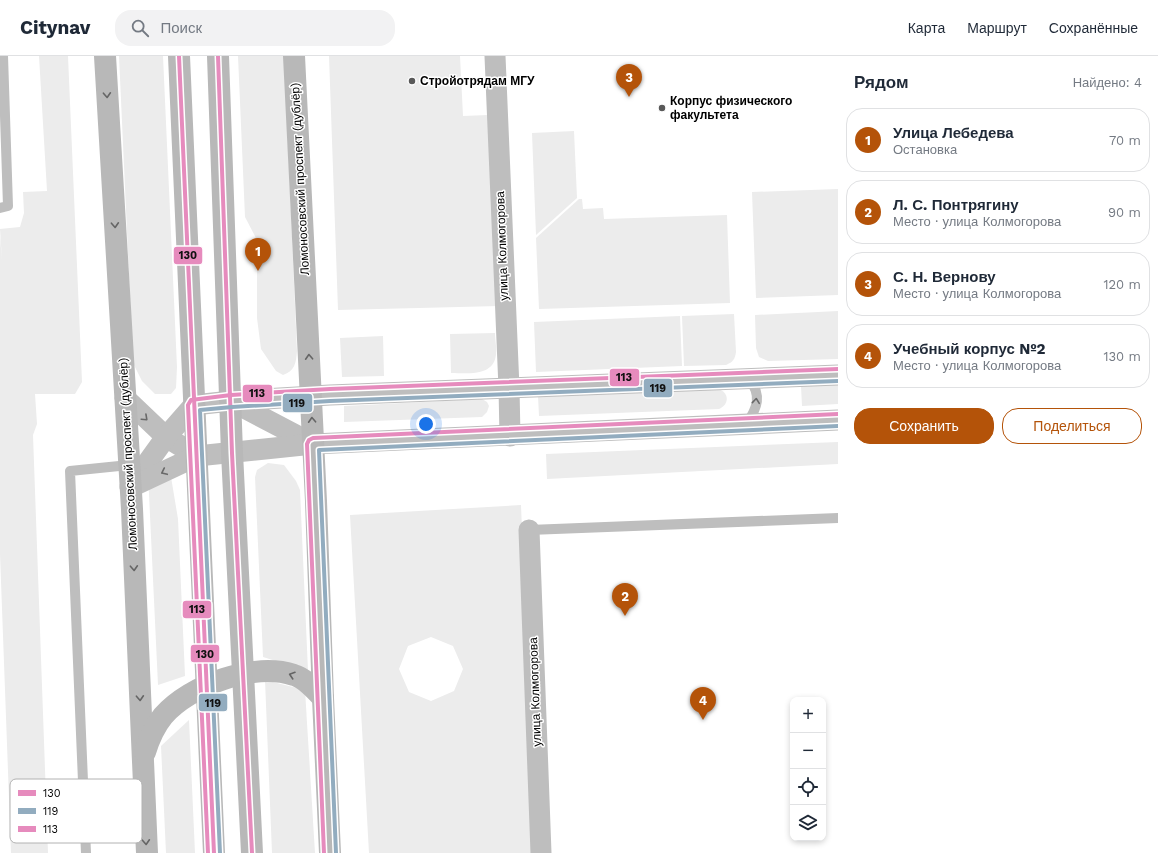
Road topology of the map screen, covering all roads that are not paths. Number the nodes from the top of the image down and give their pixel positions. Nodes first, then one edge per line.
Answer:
1 (3, 56) edge
2 (105, 56) edge
3 (179, 56) edge
4 (218, 56) edge
5 (294, 56) edge
6 (495, 56) edge
7 (0, 208) edge
8 (838, 375) edge
9 (749, 378) junction
10 (509, 388) junction
11 (311, 396) junction
12 (125, 398) junction
13 (231, 401) junction
14 (194, 405) junction
15 (838, 420) edge
16 (746, 425) junction
17 (510, 436) junction
18 (166, 437) junction
19 (313, 444) junction
20 (232, 453) junction
21 (197, 456) junction
22 (129, 465) junction
23 (130, 487) junction
24 (838, 518) edge
25 (528, 530) joint
26 (244, 674) junction
27 (207, 686) junction
28 (323, 698) junction
29 (143, 759) junction
30 (83, 779) edge
31 (86, 843) edge
32 (86, 853) edge
33 (147, 853) edge
34 (214, 853) edge
35 (252, 853) edge
36 (330, 853) edge
37 (541, 853) edge

1 - 7 lane
2 -> 12 street, Ломоносовский проспект (дублёр)
3 - 14 street
4 - 13 street
11 -> 5 street, Ломоносовский проспект (дублёр)
6 - 10 street, улица Колмогорова
8 - 9 street
9 - 10 street
16 -> 9 lane
10 - 11 street
10 - 17 street, улица Колмогорова
11 - 13 street
19 -> 11 street, Ломоносовский проспект (дублёр)
12 -> 18 street
12 - 22 street, Ломоносовский проспект (дублёр)
13 - 14 street
13 - 19 street
13 - 20 street
14 - 18 street
14 - 21 street
15 - 16 street
16 - 17 street
17 - 19 street
18 - 21 street
18 - 23 street
19 - 20 street
19 - 28 street, Ломоносовский проспект (дублёр)
20 - 21 street
20 - 26 street
21 -> 23 street
21 - 27 street
22 - 23 street, Ломоносовский проспект (дублёр)
22 - 30 lane
23 -> 29 street, Ломоносовский проспект (дублёр)
24 - 25 lane
25 - 37 street, улица Колмогорова
26 - 27 street
28 -> 26 street
26 - 35 street
27 - 29 street
27 - 34 street
28 - 36 street, Ломоносовский проспект (дублёр)
29 -> 33 street, Ломоносовский проспект (дублёр)
31 - 32 lane

